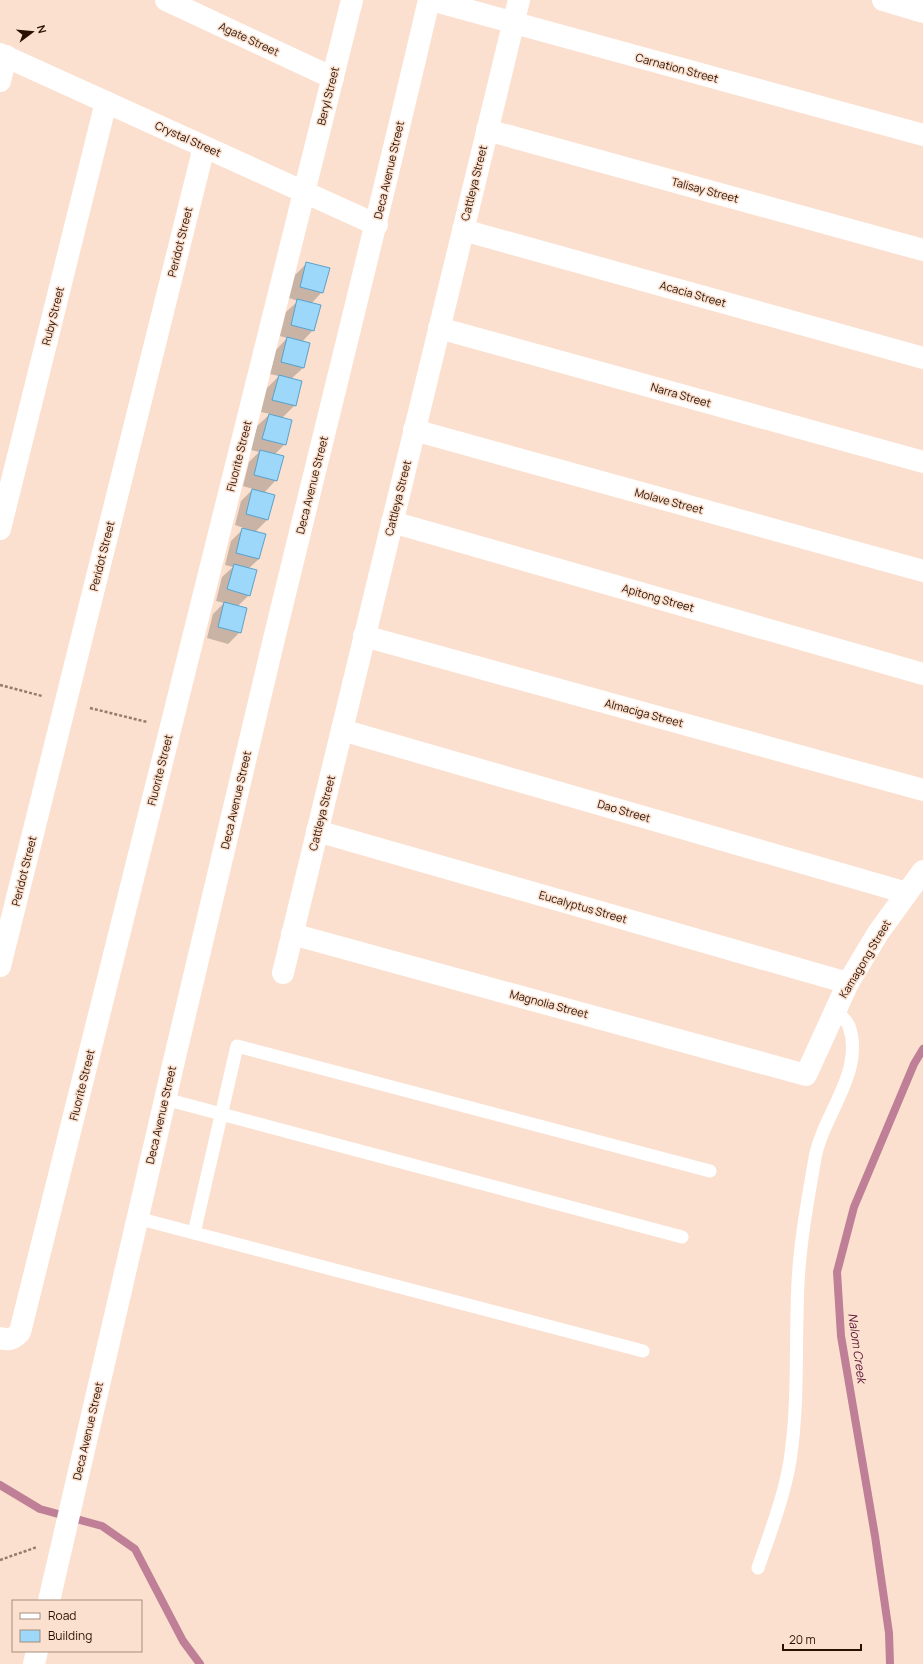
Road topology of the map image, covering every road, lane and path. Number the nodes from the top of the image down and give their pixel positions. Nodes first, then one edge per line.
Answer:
1 (166, 0) edge
2 (352, 0) edge
3 (430, 0) edge
4 (520, 0) edge
5 (883, 0) edge
6 (923, 12) edge
7 (513, 22) junction
8 (3, 55) edge
9 (333, 78) junction
10 (0, 81) edge
11 (106, 102) junction
12 (487, 130) junction
13 (923, 135) edge
14 (204, 146) junction
15 (304, 192) junction
16 (377, 225) junction
17 (463, 230) junction
18 (923, 250) edge
19 (439, 328) junction
20 (923, 358) edge
21 (414, 430) junction
22 (923, 462) edge
23 (392, 522) junction
24 (0, 529) edge
25 (923, 571) edge
26 (364, 636) junction
27 (923, 674) edge
28 (342, 730) junction
29 (923, 790) edge
30 (317, 831) junction
31 (923, 872) edge
32 (907, 893) junction
33 (292, 934) junction
34 (0, 966) edge
35 (283, 973) dead end
36 (848, 983) junction
37 (836, 1010) junction
38 (806, 1075) joint
39 (165, 1099) junction
40 (221, 1115) junction
41 (710, 1170) dead end
42 (137, 1218) junction
43 (194, 1233) junction
44 (682, 1237) dead end
45 (4, 1339) edge
46 (643, 1350) dead end
47 (62, 1543) junction
48 (0, 1560) edge
49 (758, 1568) dead end
50 (49, 1600) edge
51 (37, 1652) edge
52 (34, 1664) edge

1 - 9 street, Agate Street
2 - 9 street, Beryl Street
3 - 7 street, Carnation Street
3 - 16 street, Deca Avenue Street
4 - 7 street, Cattleya Street
5 - 6 street
7 - 12 street, Cattleya Street
7 - 13 street, Carnation Street
8 - 10 street
8 - 11 street, Crystal Street
9 - 15 street, Beryl Street
11 - 14 street, Crystal Street
11 - 24 street, Ruby Street
12 - 17 street, Cattleya Street
12 - 18 street, Talisay Street
14 - 15 street, Crystal Street
14 - 34 street, Peridot Street
15 - 16 street, Crystal Street
15 - 45 street, Fluorite Street
16 - 39 street, Deca Avenue Street
17 - 19 street, Cattleya Street
17 - 20 street, Acacia Street
19 - 21 street, Cattleya Street
19 - 22 street, Narra Street
21 - 23 street, Cattleya Street
21 - 25 street, Molave Street
23 - 26 street, Cattleya Street
23 - 27 street, Apitong Street
26 - 28 street, Cattleya Street
26 - 29 street, Almaciga Street
28 - 30 street, Cattleya Street
28 - 32 street, Dao Street
30 - 33 street, Cattleya Street
30 - 36 street, Eucalyptus Street
31 - 32 street, Kamagong Street
32 - 36 street, Kamagong Street
33 - 35 street, Cattleya Street
33 - 38 street, Magnolia Street
36 - 37 street, Kamagong Street
37 - 38 street, Kamagong Street
37 - 49 lane
39 - 40 lane
39 - 42 street, Deca Avenue Street
40 - 41 lane
40 - 43 lane
40 - 44 lane
42 - 43 lane
42 - 47 street, Deca Avenue Street
43 - 46 lane
47 - 48 path
47 - 50 street, Deca Avenue Street
51 - 52 street

